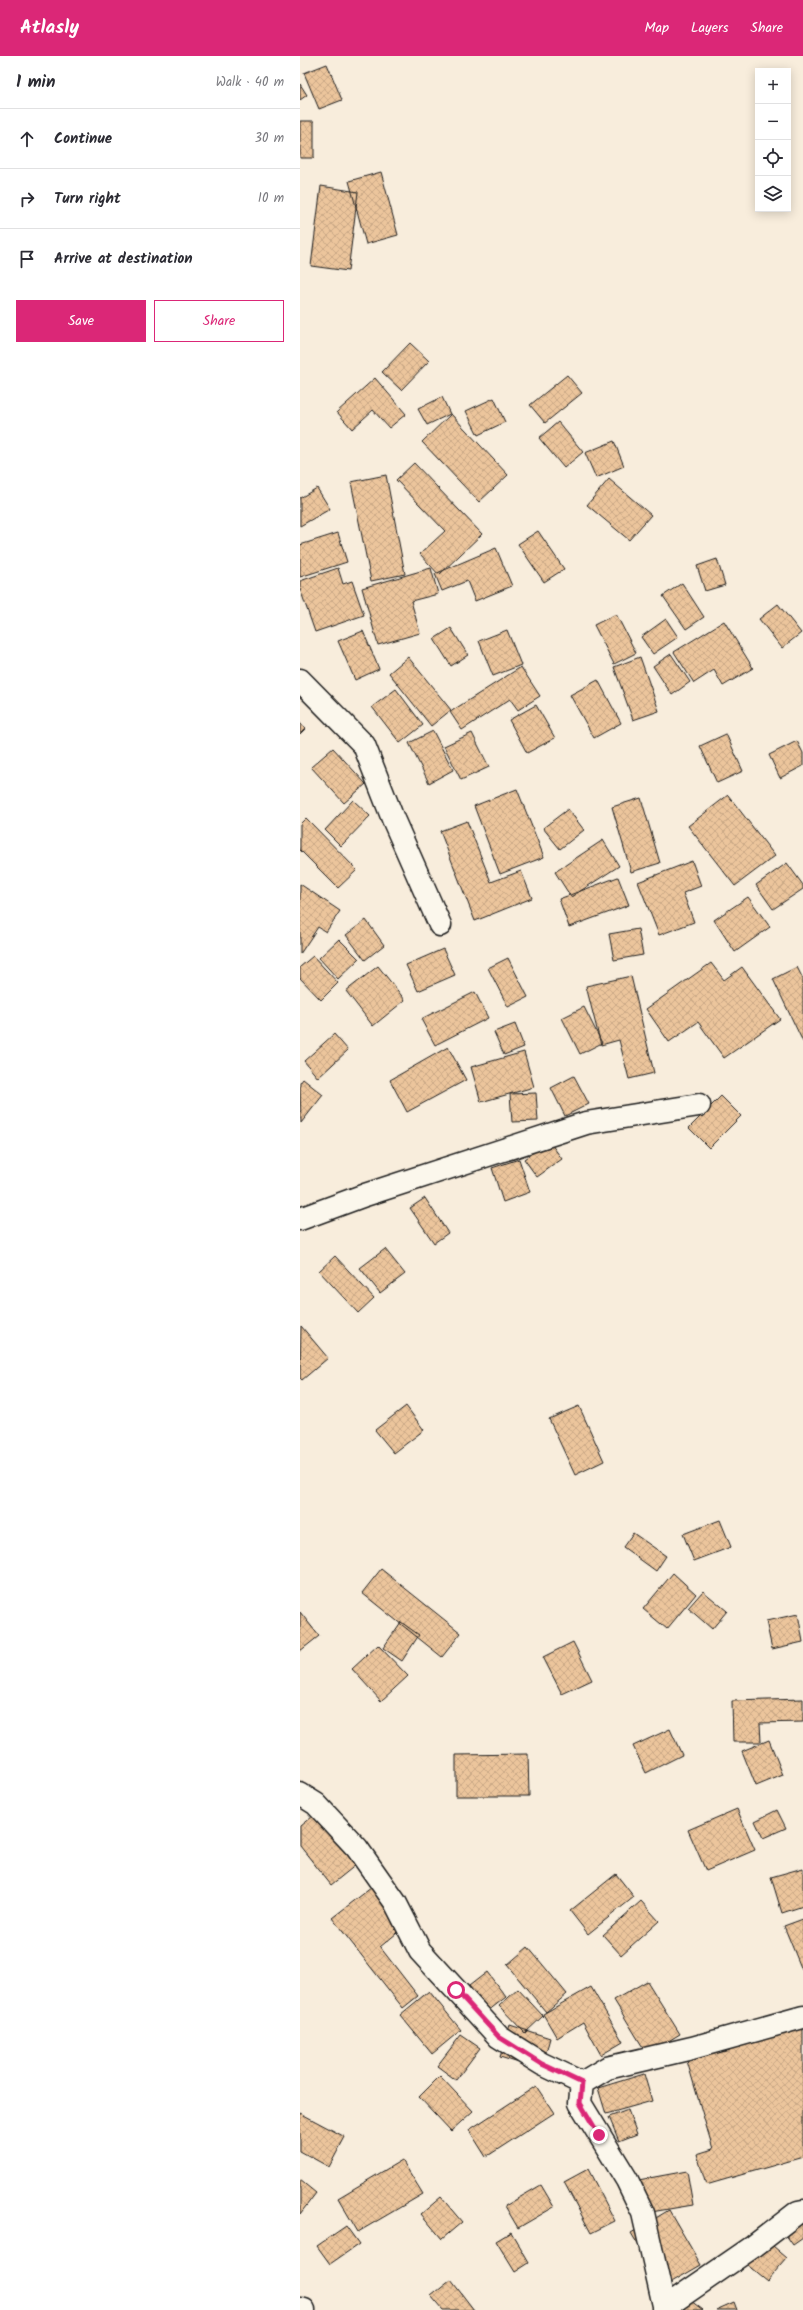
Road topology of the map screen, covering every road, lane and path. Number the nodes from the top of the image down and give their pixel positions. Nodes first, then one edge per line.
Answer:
1 (300, 680) edge
2 (440, 925) dead end
3 (699, 1105) dead end
4 (300, 1219) edge
5 (300, 1794) edge
6 (803, 2017) edge
7 (582, 2083) junction
8 (803, 2210) edge
9 (300, 2309) edge
10 (665, 2309) edge
11 (304, 2310) edge

1 - 2 street
3 - 4 street
5 - 7 street
6 - 7 street
7 - 10 street
8 - 10 street
9 - 11 street

